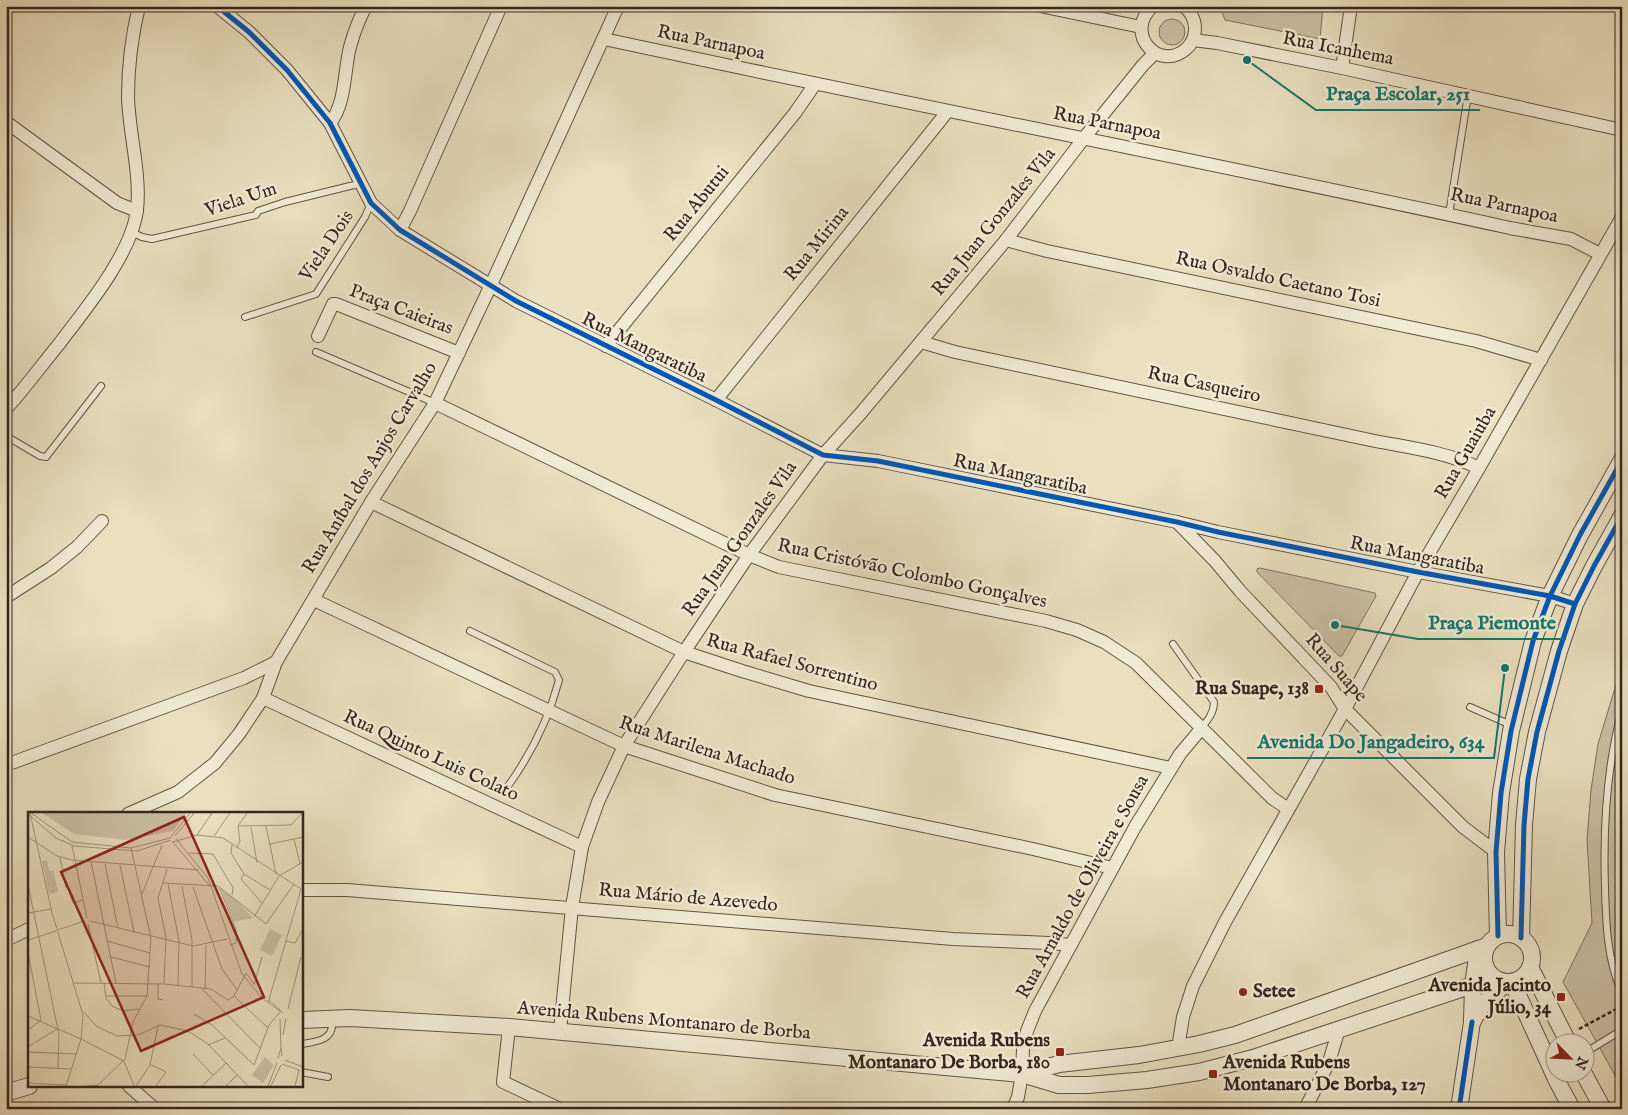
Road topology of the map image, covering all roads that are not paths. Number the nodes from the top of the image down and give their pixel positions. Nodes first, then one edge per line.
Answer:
1 (139, 6) edge
2 (217, 6) edge
3 (366, 6) edge
4 (500, 6) edge
5 (618, 6) edge
6 (1040, 6) edge
7 (1153, 6) edge
8 (1183, 6) edge
9 (1351, 6) edge
10 (1141, 27) junction
11 (604, 39) junction
12 (1193, 40) junction
13 (1151, 49) junction
14 (1342, 68) junction
15 (815, 84) junction
16 (1468, 95) junction
17 (947, 112) junction
18 (6, 122) edge
19 (330, 123) junction
20 (1622, 130) edge
21 (1084, 138) junction
22 (362, 184) junction
23 (371, 203) junction
24 (137, 211) junction
25 (1449, 214) junction
26 (1622, 217) edge
27 (400, 230) junction
28 (131, 232) junction
29 (1006, 240) junction
30 (1600, 254) junction
31 (490, 287) junction
32 (244, 317) dead end
33 (318, 336) dead end
34 (921, 342) junction
35 (606, 346) junction
36 (316, 352) dead end
37 (459, 353) junction
38 (1541, 360) junction
39 (101, 386) dead end
40 (716, 400) junction
41 (435, 402) junction
42 (6, 409) edge
43 (6, 436) edge
44 (823, 455) junction
45 (1622, 460) edge
46 (1479, 468) junction
47 (371, 502) junction
48 (1622, 516) edge
49 (102, 521) dead end
50 (1177, 522) junction
51 (749, 555) junction
52 (1418, 572) junction
53 (1550, 596) junction
54 (6, 597) edge
55 (314, 600) junction
56 (1576, 604) junction
57 (470, 631) dead end
58 (1173, 644) dead end
59 (684, 652) junction
60 (276, 662) junction
61 (263, 698) junction
62 (1470, 707) dead end
63 (1345, 709) junction
64 (1622, 710) edge
65 (549, 711) junction
66 (1512, 726) junction
67 (1201, 728) junction
68 (624, 746) junction
69 (6, 765) edge
70 (1171, 768) junction
71 (508, 786) dead end
72 (1288, 809) junction
73 (133, 812) edge
74 (582, 847) junction
75 (1496, 852) junction
76 (1112, 868) junction
77 (302, 890) edge
78 (572, 907) junction
79 (28, 929) edge
80 (1521, 938) junction
81 (6, 940) edge
82 (1488, 944) junction
83 (1071, 945) junction
84 (1530, 967) junction
85 (1504, 981) junction
86 (1473, 986) junction
87 (1622, 993) edge
88 (332, 1018) junction
89 (302, 1020) edge
90 (1472, 1022) junction
91 (509, 1027) junction
92 (1339, 1028) junction
93 (1622, 1030) edge
94 (560, 1032) junction
95 (1563, 1032) edge
96 (302, 1044) edge
97 (1596, 1046) edge
98 (1178, 1048) junction
99 (1546, 1056) edge
100 (302, 1072) edge
101 (1022, 1074) junction
102 (328, 1077) dead end
103 (1560, 1082) edge
104 (1588, 1082) edge
105 (28, 1086) edge
106 (131, 1088) edge
107 (6, 1093) edge
108 (155, 1109) edge
109 (560, 1109) edge
110 (1013, 1109) edge
111 (1305, 1109) edge
112 (1459, 1109) edge
113 (1572, 1109) edge
114 (1603, 1109) edge

1 - 24 street
2 - 19 street
3 - 19 street
4 - 27 street
5 - 11 street, Rua Aníbal dos Anjos Carvalho
6 - 10 street
7 - 10 street
8 - 12 street
9 - 14 street
10 - 13 street
11 - 15 street, Rua Parnapoa
11 - 31 street, Rua Aníbal dos Anjos Carvalho
12 - 13 street
12 - 14 street, Rua Icanhema
13 - 21 street, Rua Juan Gonzales Vila
14 - 16 street, Rua Icanhema
15 - 17 street, Rua Parnapoa
15 - 35 street, Rua Abutui
16 - 20 street, Rua Icanhema
16 - 25 lane
17 - 21 street, Rua Parnapoa
17 - 40 street, Rua Mirina
18 - 24 street
19 - 22 street
21 - 25 street, Rua Parnapoa
21 - 29 street, Rua Juan Gonzales Vila
22 - 23 street
22 - 28 lane, Viela Um
23 - 27 street, Rua Mangaratiba
23 - 32 lane, Viela Dois
24 - 28 street
25 - 30 street, Rua Parnapoa
26 - 30 street, Rua Guaiuba
27 - 31 street, Rua Mangaratiba
28 - 42 street
29 - 34 street, Rua Juan Gonzales Vila
29 - 38 street, Rua Osvaldo Caetano Tosi
30 - 38 street, Rua Guaiuba
31 - 35 street, Rua Mangaratiba
31 - 37 street, Rua Aníbal dos Anjos Carvalho
33 - 37 street, Praça Caieiras
34 - 44 street, Rua Juan Gonzales Vila
34 - 46 street, Rua Casqueiro
35 - 40 street, Rua Mangaratiba
36 - 41 lane
37 - 41 street, Rua Aníbal dos Anjos Carvalho
38 - 46 street, Rua Guaiuba
39 - 43 lane
40 - 44 street, Rua Mangaratiba
41 - 47 street, Rua Aníbal dos Anjos Carvalho
41 - 51 street, Rua Cristóvão Colombo Gonçalves
44 - 50 street, Rua Mangaratiba
44 - 51 street, Rua Juan Gonzales Vila
45 - 53 street
46 - 52 street, Rua Guaiuba
47 - 55 street, Rua Aníbal dos Anjos Carvalho
47 - 59 street, Rua Rafael Sorrentino
48 - 56 street
49 - 54 street
50 - 52 street, Rua Mangaratiba
50 - 63 street, Rua Suape
51 - 59 street, Rua Juan Gonzales Vila
51 - 67 street, Rua Cristóvão Colombo Gonçalves
52 - 53 street, Rua Mangaratiba
52 - 63 street, Rua Guaiuba
53 - 56 street, Rua Mangaratiba
53 - 66 street
55 - 60 street, Rua Aníbal dos Anjos Carvalho
55 - 65 street, Rua Marilena Machado
56 - 80 street
57 - 65 lane
58 - 67 lane
59 - 68 street, Rua Juan Gonzales Vila
59 - 70 street, Rua Rafael Sorrentino
60 - 61 street, Rua Aníbal dos Anjos Carvalho
60 - 69 street
61 - 73 street, Rua Aníbal dos Anjos Carvalho
61 - 74 street, Rua Quinto Luis Colato
62 - 66 lane
63 - 72 street, Rua Guaiuba
63 - 75 street, Rua Suape
64 - 87 lane
65 - 68 street, Rua Marilena Machado
65 - 71 lane
66 - 75 street
67 - 70 street, Rua Arnaldo de Oliveira e Sousa
67 - 72 street, Rua Cristóvão Colombo Gonçalves
68 - 74 street, Rua Juan Gonzales Vila
68 - 76 street, Rua Marilena Machado
70 - 76 street, Rua Arnaldo de Oliveira e Sousa
72 - 98 street, Rua Guaiuba
74 - 78 street, Rua Juan Gonzales Vila
75 - 82 street
76 - 83 street, Rua Arnaldo de Oliveira e Sousa
77 - 78 street, Rua Mário de Azevedo
78 - 83 street, Rua Mário de Azevedo
78 - 94 street, Rua Juan Gonzales Vila
79 - 81 street
80 - 82 street
80 - 84 street
82 - 85 street
82 - 86 street
82 - 98 street, Avenida Rubens Montanaro de Borba
83 - 101 street, Rua Arnaldo de Oliveira e Sousa
84 - 85 street
84 - 95 street
85 - 86 street, Avenida Rubens Montanaro de Borba
85 - 90 street
85 - 99 street
86 - 90 street
86 - 92 street, Avenida Rubens Montanaro de Borba
88 - 89 street, Avenida Rubens Montanaro de Borba
88 - 91 street, Avenida Rubens Montanaro de Borba
88 - 96 lane
90 - 112 street
91 - 94 street, Avenida Rubens Montanaro de Borba
91 - 109 street
92 - 101 street, Avenida Rubens Montanaro de Borba
92 - 111 street
93 - 97 lane
94 - 101 street, Avenida Rubens Montanaro de Borba
98 - 101 street, Avenida Rubens Montanaro de Borba
100 - 102 lane
101 - 110 street, Rua Arnaldo de Oliveira e Sousa
103 - 113 street
104 - 114 street
105 - 107 street
106 - 108 street

